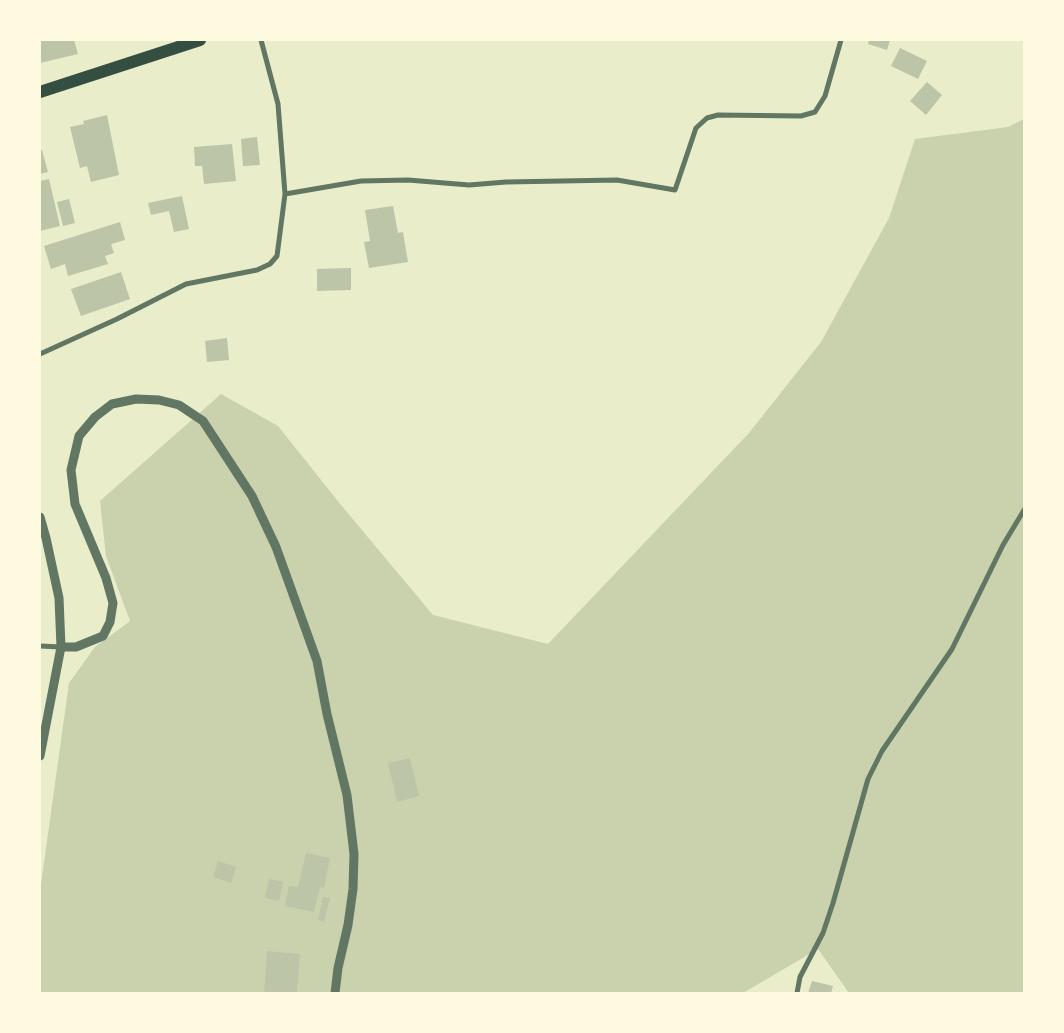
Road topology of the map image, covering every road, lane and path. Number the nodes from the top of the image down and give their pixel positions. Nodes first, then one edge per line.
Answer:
1 (200, 40) edge
2 (261, 40) edge
3 (841, 40) edge
4 (40, 92) edge
5 (285, 194) junction
6 (40, 354) edge
7 (1024, 510) edge
8 (40, 517) edge
9 (40, 646) edge
10 (61, 647) junction
11 (40, 756) edge
12 (335, 993) edge
13 (797, 993) edge

1 - 4 main road
2 - 5 street
3 - 5 street
5 - 6 street
7 - 13 street
8 - 10 street
9 - 10 street
10 - 11 street
10 - 12 street

